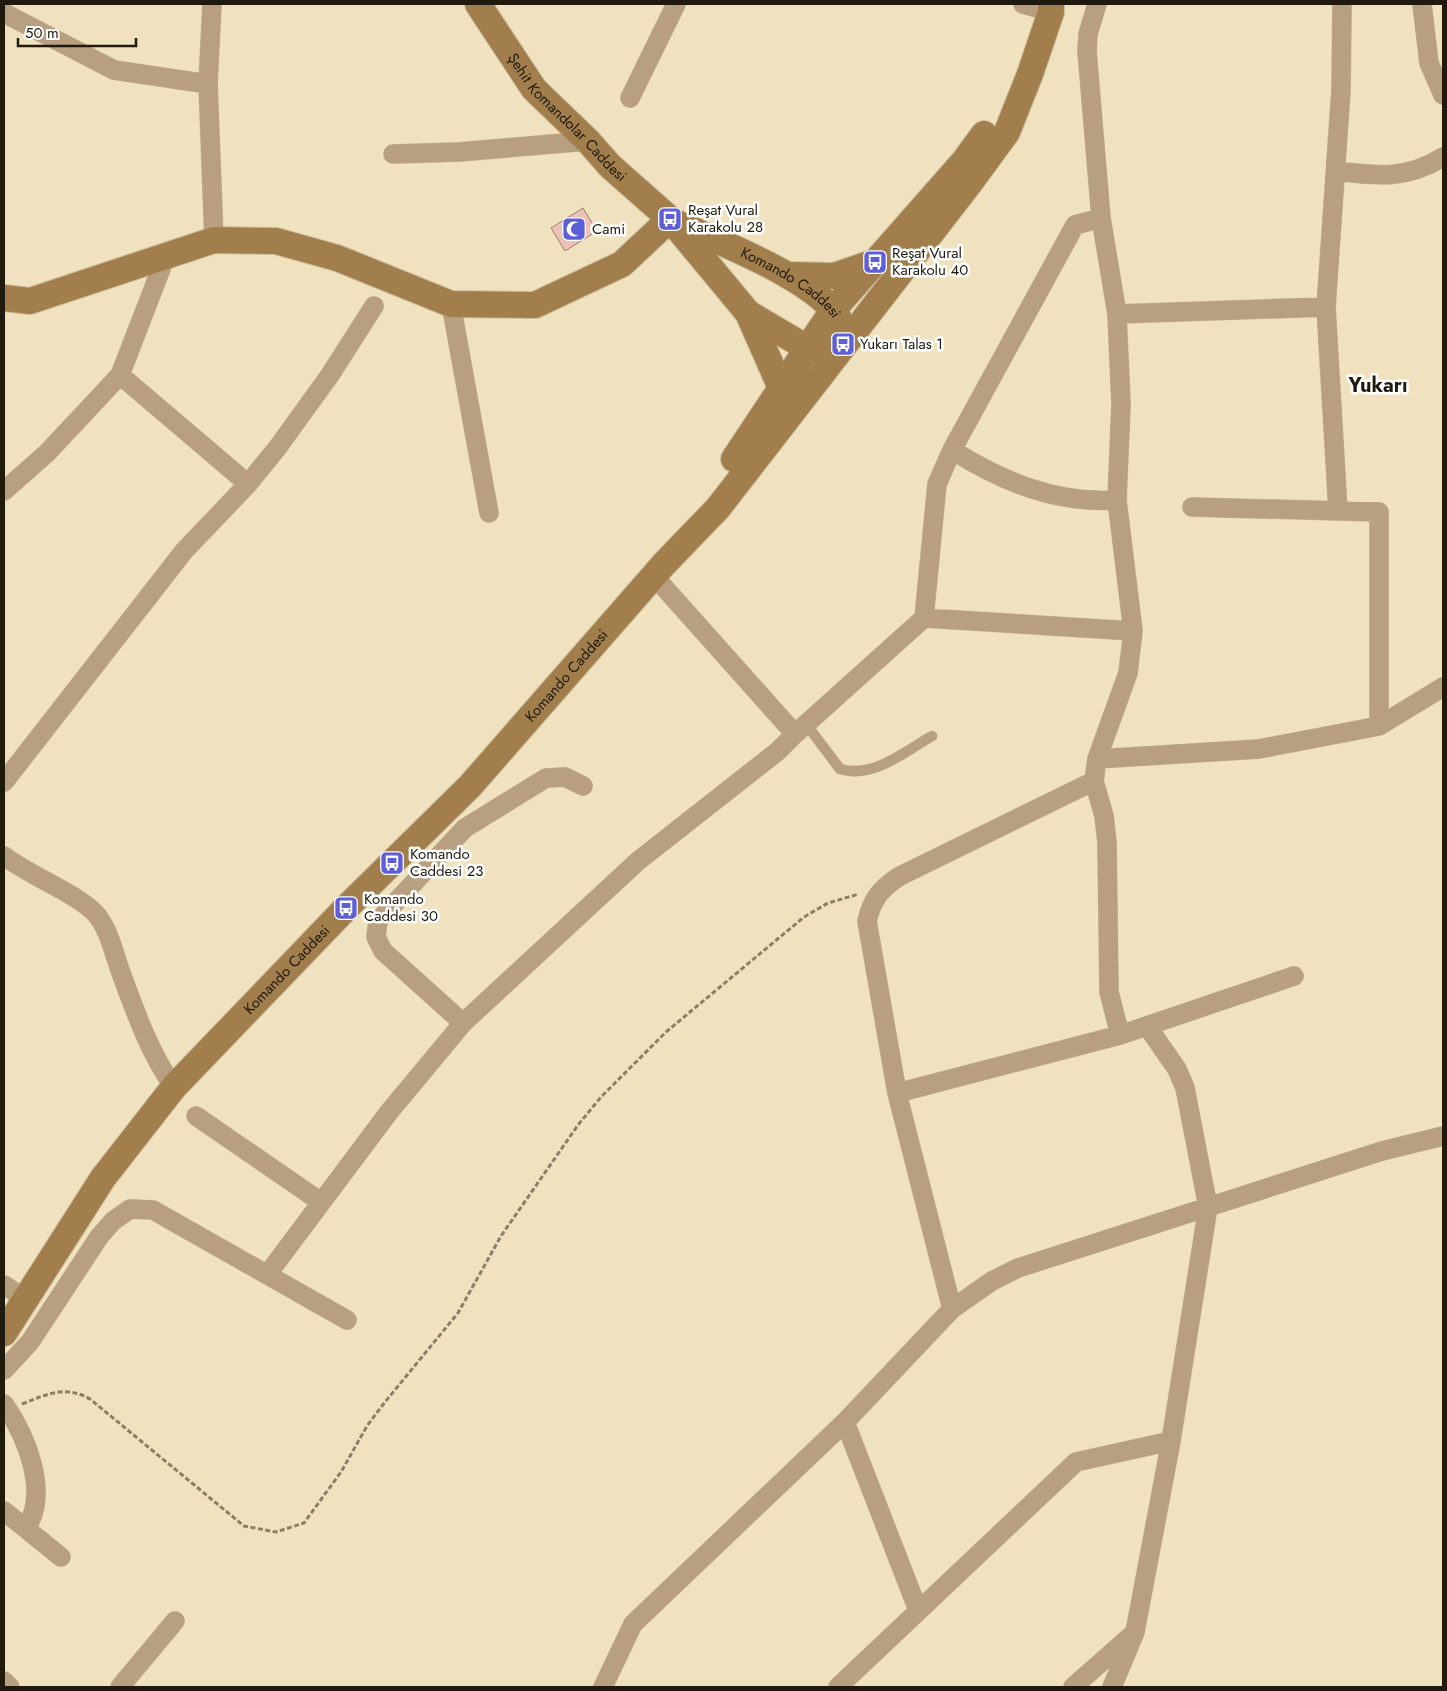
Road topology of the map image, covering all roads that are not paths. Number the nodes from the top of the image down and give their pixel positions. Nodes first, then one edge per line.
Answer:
1 (212, 4) edge
2 (478, 4) edge
3 (676, 4) edge
4 (1023, 4) edge
5 (1097, 4) edge
6 (1342, 4) edge
7 (1422, 4) edge
8 (1051, 8) edge
9 (4, 13) edge
10 (1030, 74) junction
11 (208, 84) junction
12 (1443, 95) edge
13 (630, 98) dead end
14 (588, 141) junction
15 (393, 154) dead end
16 (1443, 157) edge
17 (1336, 171) junction
18 (1101, 218) junction
19 (670, 219) junction
20 (214, 240) junction
21 (166, 256) junction
22 (875, 262) junction
23 (791, 275) junction
24 (4, 299) edge
25 (452, 304) junction
26 (374, 306) dead end
27 (1326, 307) junction
28 (833, 310) junction
29 (748, 312) junction
30 (1117, 314) junction
31 (843, 344) junction
32 (807, 348) junction
33 (120, 375) junction
34 (782, 390) junction
35 (952, 450) junction
36 (248, 484) junction
37 (4, 491) edge
38 (1117, 500) junction
39 (1192, 507) dead end
40 (1338, 511) junction
41 (489, 513) dead end
42 (659, 570) junction
43 (924, 618) junction
44 (1133, 631) junction
45 (1443, 687) edge
46 (1379, 726) junction
47 (801, 729) junction
48 (932, 736) dead end
49 (1096, 759) junction
50 (1094, 781) junction
51 (4, 782) edge
52 (583, 786) dead end
53 (4, 856) edge
54 (1294, 976) dead end
55 (462, 1023) junction
56 (1147, 1026) junction
57 (1120, 1035) junction
58 (174, 1087) junction
59 (897, 1093) junction
60 (196, 1116) dead end
61 (1443, 1136) edge
62 (321, 1202) junction
63 (1208, 1207) junction
64 (267, 1274) junction
65 (14, 1292) edge
66 (952, 1309) junction
67 (347, 1320) dead end
68 (4, 1333) edge
69 (4, 1370) edge
70 (6, 1407) edge
71 (846, 1422) junction
72 (1171, 1442) junction
73 (4, 1510) edge
74 (27, 1527) junction
75 (62, 1557) dead end
76 (918, 1610) junction
77 (175, 1621) dead end
78 (1135, 1632) junction
79 (4, 1681) edge
80 (10, 1687) edge
81 (120, 1687) edge
82 (602, 1687) edge
83 (838, 1687) edge
84 (1073, 1687) edge
85 (1112, 1687) edge

1 - 11 street
2 - 14 street, Şehit Komandolar Caddesi
3 - 13 street
4 - 8 street
5 - 18 street
6 - 17 street
7 - 12 street
8 - 10 street
9 - 11 street
10 - 22 street
10 - 31 street
11 - 20 street
14 - 15 street
14 - 19 street, Şehit Komandolar Caddesi
16 - 17 street
17 - 27 street
18 - 30 street
18 - 35 street
19 - 23 street, Komando Caddesi
19 - 25 street
19 - 29 street, Komando Caddesi
20 - 21 street
20 - 25 street
21 - 24 street
21 - 33 street
22 - 23 street
22 - 28 street
23 - 28 street, Komando Caddesi
25 - 41 street
26 - 36 street
27 - 30 street
27 - 40 street
28 - 31 street, Komando Caddesi
28 - 32 street
29 - 32 street, Komando Caddesi
29 - 34 street
30 - 38 street
31 - 32 street, Komando Caddesi
31 - 42 street
32 - 34 street
33 - 36 street
33 - 37 street
34 - 42 street
35 - 38 street
35 - 43 street
36 - 51 street
38 - 44 street
39 - 40 street
40 - 46 street
42 - 47 street
42 - 58 street, Komando Caddesi
43 - 44 street
43 - 47 street
44 - 49 street
45 - 46 street
46 - 49 street
47 - 48 lane
47 - 55 street
49 - 50 street
50 - 57 street
50 - 59 street
52 - 55 street
53 - 58 street
54 - 56 street
55 - 62 street
56 - 57 street
56 - 63 street
57 - 59 street
58 - 65 street, Komando Caddesi
59 - 66 street
60 - 62 street
61 - 63 street
62 - 64 street
63 - 66 street
63 - 72 street
64 - 67 street
64 - 69 street
65 - 68 street, Komando Caddesi
66 - 71 street
70 - 74 street
71 - 76 street
71 - 82 street
72 - 76 street
72 - 78 street
73 - 74 street
74 - 75 street
76 - 83 street
77 - 81 street
78 - 84 street
78 - 85 street
79 - 80 street

